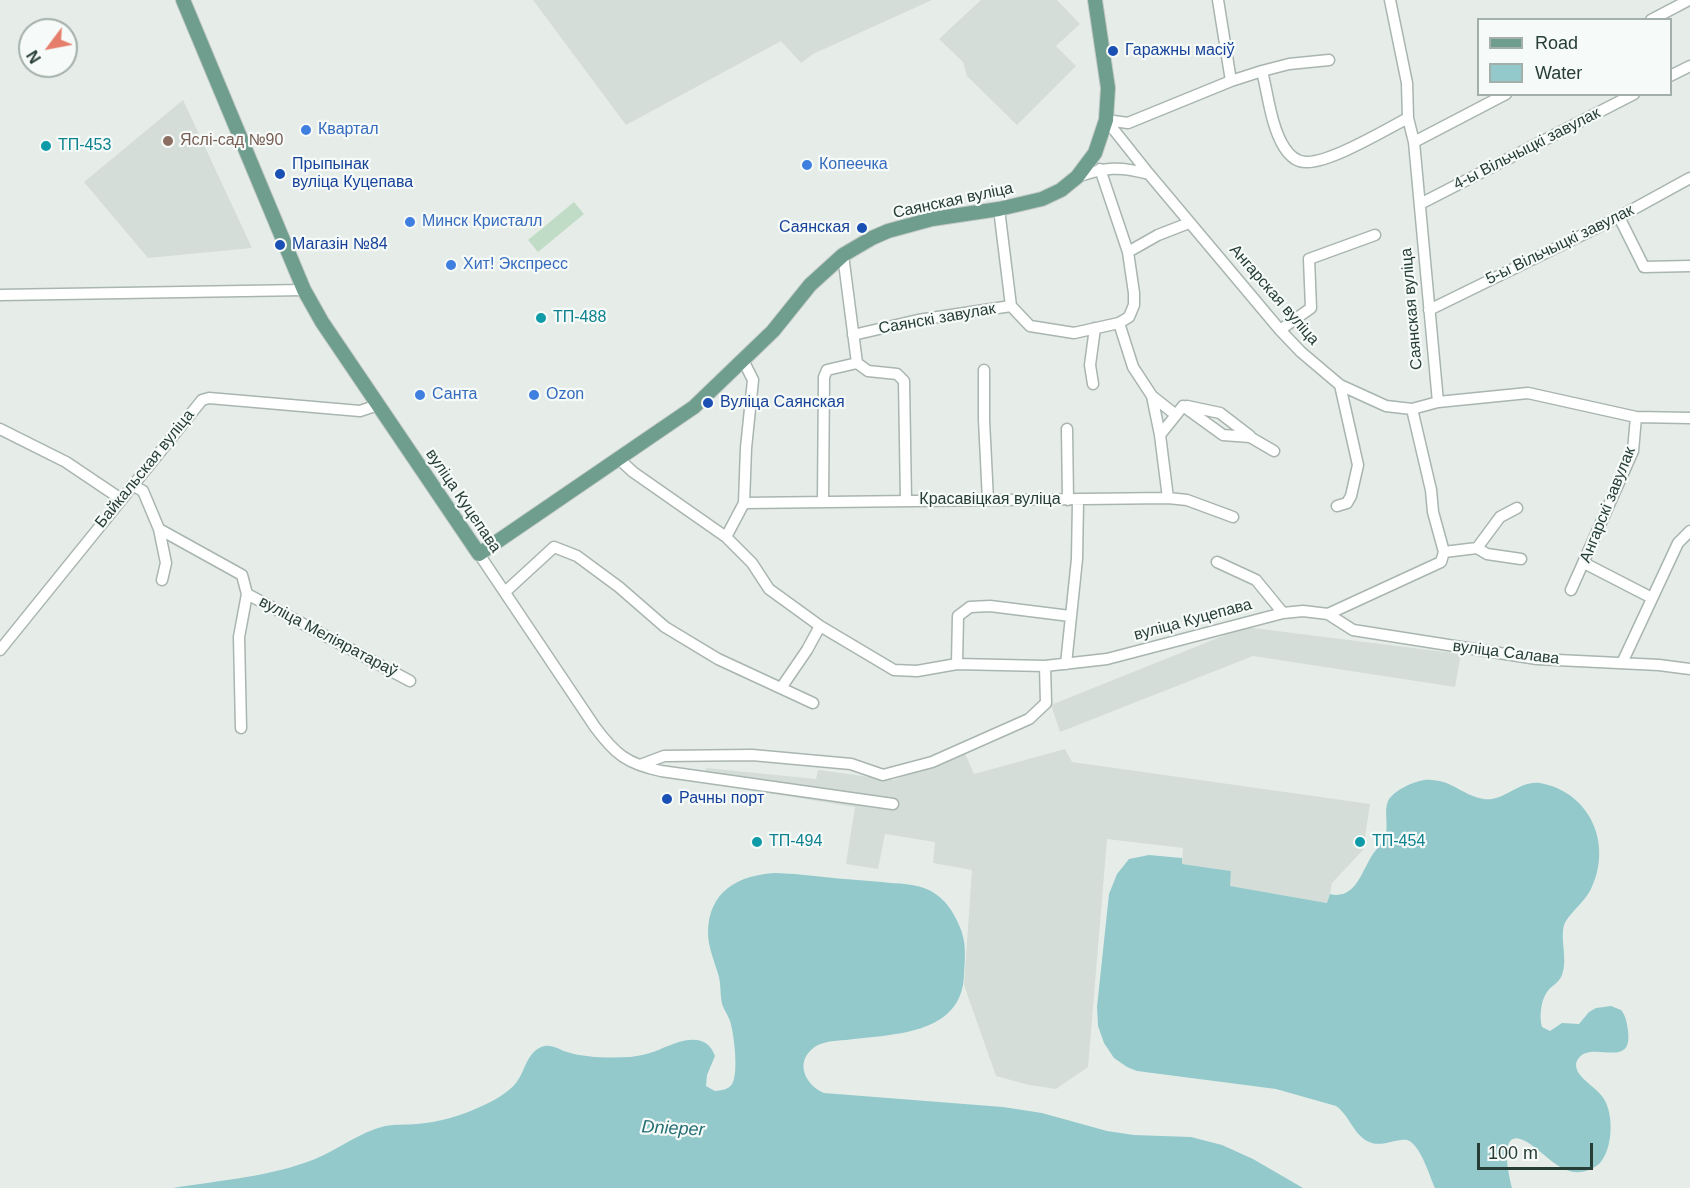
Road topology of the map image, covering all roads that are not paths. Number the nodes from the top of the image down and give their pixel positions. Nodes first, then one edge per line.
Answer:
1 (183, 0) edge
2 (1095, 0) edge
3 (1218, 0) edge
4 (1390, 0) edge
5 (1689, 0) edge
6 (1655, 18) edge
7 (1329, 60) dead end
8 (1690, 66) edge
9 (1262, 71) junction
10 (1672, 75) edge
11 (1231, 81) junction
12 (1502, 96) edge
13 (1630, 96) edge
14 (1408, 118) junction
15 (1107, 120) junction
16 (1414, 142) junction
17 (1100, 169) junction
18 (1149, 174) junction
19 (1077, 177) junction
20 (1690, 178) edge
21 (1420, 204) junction
22 (999, 209) junction
23 (1619, 217) junction
24 (1189, 223) junction
25 (1375, 235) dead end
26 (1128, 252) junction
27 (843, 255) junction
28 (1690, 266) edge
29 (304, 290) junction
30 (0, 295) edge
31 (1011, 306) junction
32 (1429, 310) junction
33 (1119, 323) junction
34 (1095, 328) junction
35 (1280, 330) junction
36 (853, 335) junction
37 (743, 360) junction
38 (857, 363) junction
39 (984, 370) dead end
40 (1093, 384) dead end
41 (1340, 385) junction
42 (1152, 396) junction
43 (1438, 402) junction
44 (378, 405) junction
45 (1412, 409) junction
46 (1180, 410) junction
47 (1636, 417) junction
48 (1690, 418) edge
49 (0, 429) edge
50 (1067, 429) dead end
51 (1160, 435) junction
52 (1250, 436) junction
53 (1274, 451) dead end
54 (620, 459) junction
55 (132, 485) junction
56 (1168, 498) junction
57 (121, 499) junction
58 (987, 500) junction
59 (1073, 500) junction
60 (823, 501) junction
61 (906, 501) junction
62 (744, 503) junction
63 (1337, 506) dead end
64 (1517, 508) dead end
65 (1233, 517) dead end
66 (159, 529) junction
67 (1690, 531) edge
68 (726, 537) junction
69 (1477, 548) junction
70 (1444, 552) junction
71 (479, 554) junction
72 (1521, 559) dead end
73 (1217, 562) dead end
74 (1584, 563) junction
75 (162, 580) dead end
76 (1571, 591) dead end
77 (506, 592) junction
78 (247, 594) junction
79 (1652, 598) junction
80 (1283, 613) junction
81 (1328, 614) junction
82 (1070, 616) junction
83 (820, 626) junction
84 (0, 650) edge
85 (1622, 663) junction
86 (957, 664) junction
87 (1066, 664) junction
88 (1045, 666) junction
89 (1690, 669) edge
90 (410, 681) dead end
91 (781, 688) junction
92 (813, 703) dead end
93 (241, 728) dead end
94 (639, 765) junction
95 (893, 804) dead end

1 - 29 main road, вуліца Куцепава
2 - 15 main road
3 - 11 street
4 - 14 street, Саянская вуліца
5 - 6 street
7 - 9 street
8 - 10 street
9 - 11 street
9 - 14 street
11 - 15 street
12 - 16 street
13 - 21 street, 4-ы Вільчыцкі завулак
14 - 16 street, Саянская вуліца
15 - 18 street, Ангарская вуліца
15 - 19 main road, Саянская вуліца
16 - 21 street, Саянская вуліца
17 - 18 street
17 - 19 street
17 - 26 street
18 - 24 street, Ангарская вуліца
19 - 22 main road, Саянская вуліца
20 - 23 street, 5-ы Вільчыцкі завулак
21 - 32 street, Саянская вуліца
22 - 27 main road, Саянская вуліца
22 - 31 street
23 - 28 street
23 - 32 street, 5-ы Вільчыцкі завулак
24 - 26 street
24 - 35 street, Ангарская вуліца
25 - 35 street
26 - 33 street
27 - 36 street
27 - 37 main road, Саянская вуліца
29 - 30 street
29 - 44 main road, вуліца Куцепава
31 - 34 street, Саянскі завулак
31 - 36 street, Саянскі завулак
32 - 43 street, Саянская вуліца
33 - 34 street, Саянскі завулак
33 - 42 street
34 - 40 street
35 - 41 street, Ангарская вуліца
36 - 38 street
37 - 54 main road, Саянская вуліца
37 - 62 street
38 - 60 street
38 - 61 street
39 - 58 street
41 - 45 street, Ангарская вуліца
41 - 63 street
42 - 46 street
42 - 51 street
43 - 45 street, Ангарская вуліца
43 - 47 street, Ангарская вуліца
44 - 55 street, Байкальская вуліца
44 - 71 main road, вуліца Куцепава
45 - 70 street
46 - 51 street
46 - 52 street
46 - 52 street
47 - 48 street, Ангарская вуліца
47 - 74 street, Ангарскі завулак
49 - 57 street
50 - 59 street
51 - 56 street
52 - 53 street
54 - 68 street
54 - 71 main road, Саянская вуліца
55 - 57 street, Байкальская вуліца
55 - 66 street
56 - 59 street, Красавіцкая вуліца
56 - 65 street, Красавіцкая вуліца
57 - 84 street, Байкальская вуліца
58 - 59 street, Красавіцкая вуліца
58 - 61 street, Красавіцкая вуліца
59 - 82 street
60 - 61 street, Красавіцкая вуліца
60 - 62 street, Красавіцкая вуліца
62 - 68 street
64 - 69 street
66 - 75 street
66 - 78 street, вуліца Меліяратараў
67 - 79 street
68 - 83 street
69 - 70 street
69 - 72 street
70 - 81 street
71 - 77 street, вуліца Куцепава
73 - 80 street
74 - 76 street, Ангарскі завулак
74 - 79 street
77 - 91 street
77 - 94 street, вуліца Куцепава
78 - 90 street, вуліца Меліяратараў
78 - 93 street, вуліца Меліяратараў
79 - 85 street
80 - 81 street, вуліца Куцепава
80 - 87 street, вуліца Куцепава
81 - 85 street, вуліца Салава
82 - 86 street
82 - 87 street
83 - 86 street
83 - 91 street
85 - 89 street, вуліца Салава
86 - 88 street
87 - 88 street
88 - 94 street
91 - 92 street
94 - 95 street, вуліца Куцепава

